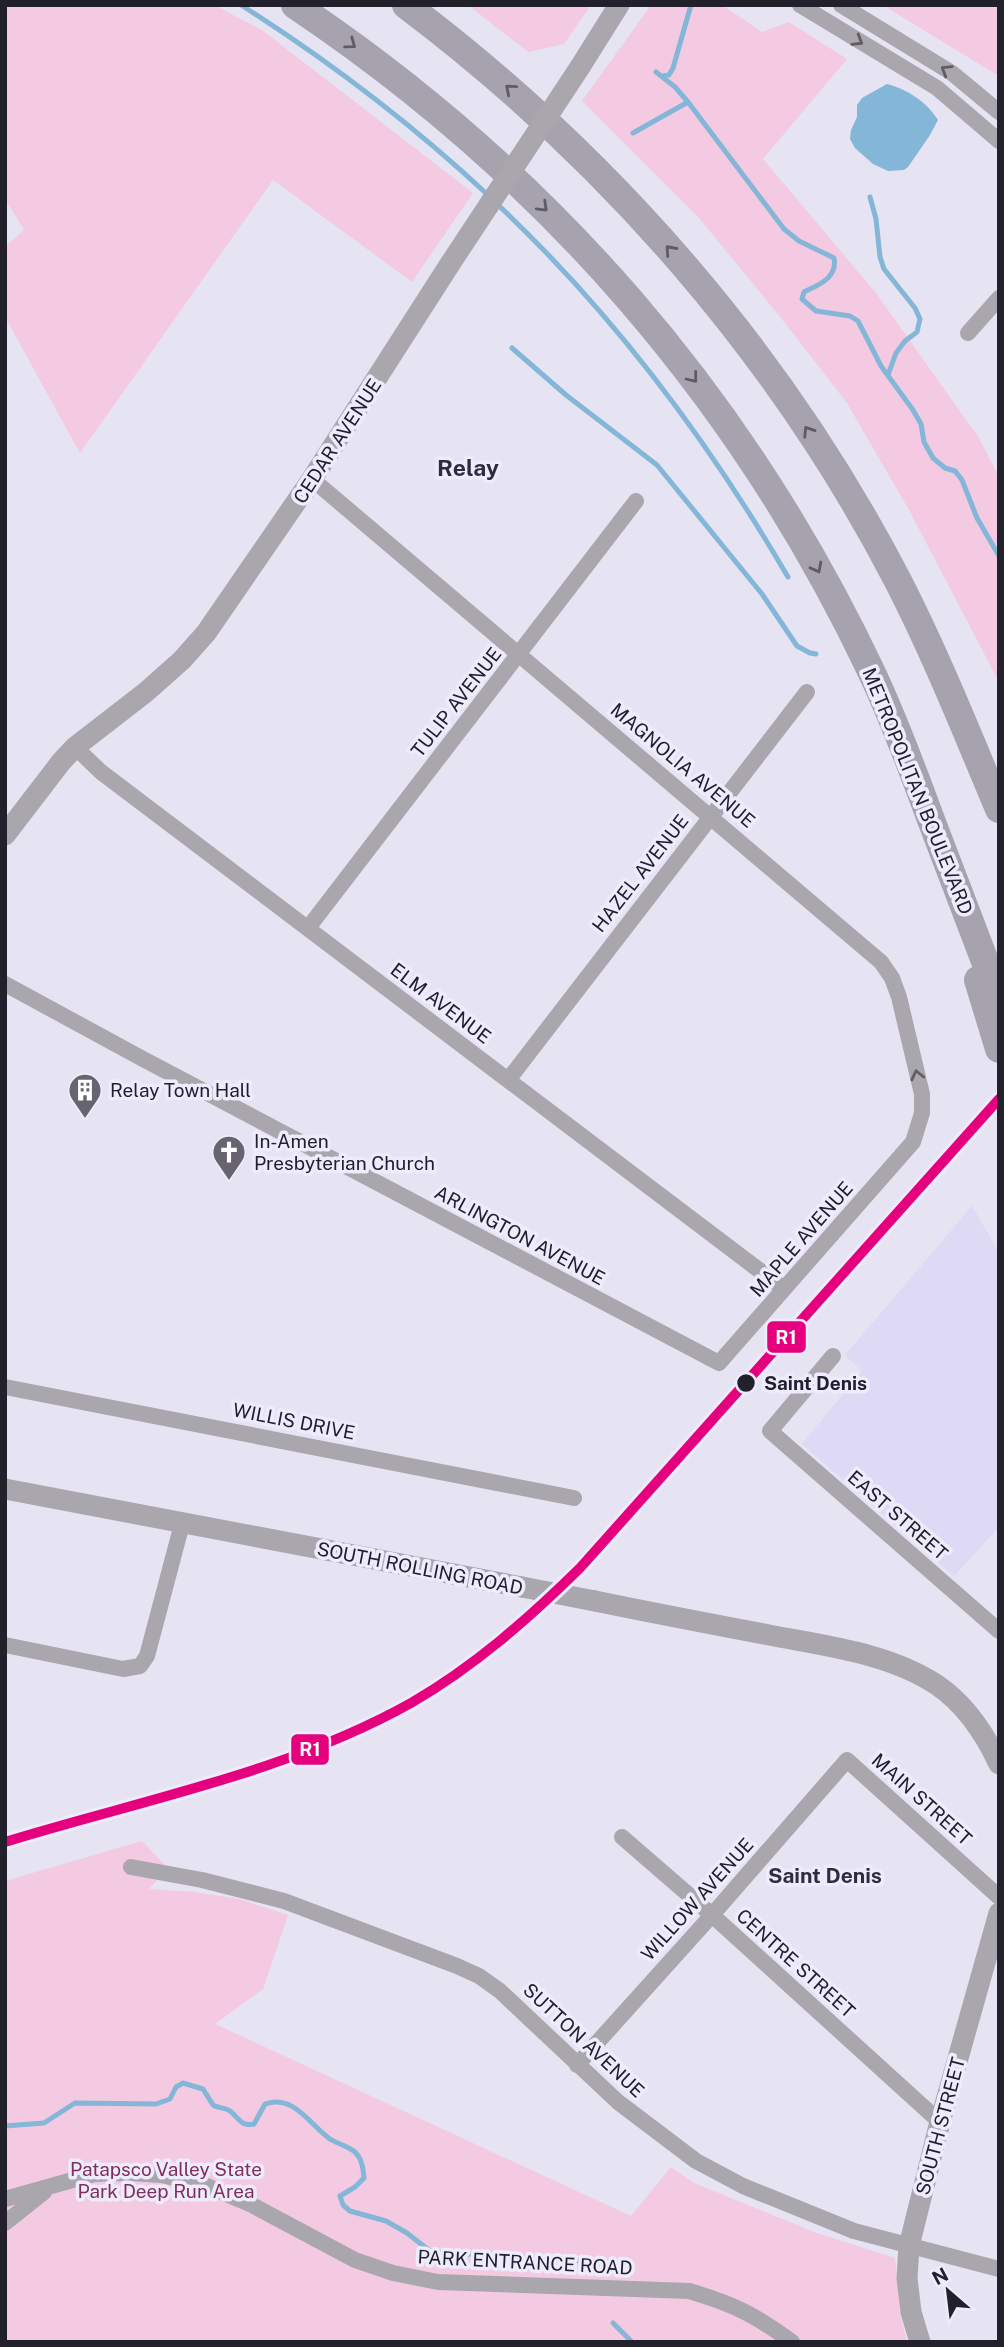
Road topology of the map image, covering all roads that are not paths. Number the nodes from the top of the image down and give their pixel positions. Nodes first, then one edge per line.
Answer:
1 (295, 5) edge
2 (406, 5) edge
3 (619, 5) edge
4 (800, 5) edge
5 (841, 5) edge
6 (999, 112) edge
7 (999, 141) edge
8 (999, 298) edge
9 (968, 333) dead end
10 (312, 480) junction
11 (845, 488) junction
12 (636, 501) dead end
13 (519, 654) junction
14 (807, 692) dead end
15 (75, 747) junction
16 (999, 768) edge
17 (999, 809) edge
18 (711, 816) junction
19 (5, 835) edge
20 (308, 928) junction
21 (5, 984) edge
22 (994, 1001) edge
23 (999, 1049) edge
24 (508, 1080) junction
25 (913, 1142) joint
26 (785, 1289) junction
27 (833, 1356) dead end
28 (719, 1363) joint
29 (5, 1387) edge
30 (5, 1489) edge
31 (574, 1498) dead end
32 (182, 1524) junction
33 (999, 1631) edge
34 (5, 1645) edge
35 (848, 1760) joint
36 (999, 1764) edge
37 (622, 1837) dead end
38 (131, 1867) dead end
39 (999, 1897) edge
40 (999, 1913) edge
41 (712, 1915) junction
42 (576, 2065) junction
43 (940, 2122) junction
44 (55, 2184) junction
45 (5, 2199) edge
46 (5, 2223) edge
47 (909, 2246) junction
48 (999, 2269) edge
49 (792, 2342) edge
50 (920, 2342) edge

1 -> 22 highway, METROPOLITAN BOULEVARD
11 -> 2 highway
3 - 10 street, CEDAR AVENUE, bridge
4 -> 7 street
6 -> 5 street
8 - 9 street
10 - 13 street, MAGNOLIA AVENUE
10 - 15 street, CEDAR AVENUE
11 - 16 highway
11 - 17 highway
12 - 13 street, TULIP AVENUE
13 - 18 street, MAGNOLIA AVENUE
13 - 20 street, TULIP AVENUE
14 - 18 street, HAZEL AVENUE
15 - 19 street, CEDAR AVENUE
15 - 20 street, ELM AVENUE
18 - 24 street, HAZEL AVENUE
25 -> 18 street, MAGNOLIA AVENUE
20 - 24 street, ELM AVENUE
21 - 28 street, ARLINGTON AVENUE
22 - 23 highway, METROPOLITAN BOULEVARD
24 - 26 street, ELM AVENUE
25 - 26 street, MAPLE AVENUE
26 - 28 street, MAPLE AVENUE
27 - 33 street, EAST STREET
29 - 31 street, WILLIS DRIVE
30 - 32 street, SOUTH ROLLING ROAD
32 - 34 street
32 - 36 street, SOUTH ROLLING ROAD, bridge
35 - 39 street, MAIN STREET
35 - 41 street, WILLOW AVENUE
37 - 41 street, CENTRE STREET
38 - 42 street, SUTTON AVENUE
40 - 43 street, SOUTH STREET
41 - 42 street, WILLOW AVENUE
41 - 43 street, CENTRE STREET
42 - 47 street, SUTTON AVENUE
43 - 47 street, SOUTH STREET
44 - 45 street, PARK ENTRANCE ROAD
44 - 46 street, PARK ENTRANCE ROAD
44 - 49 street, PARK ENTRANCE ROAD
47 - 48 street, SUTTON AVENUE
47 - 50 street, SOUTH STREET

